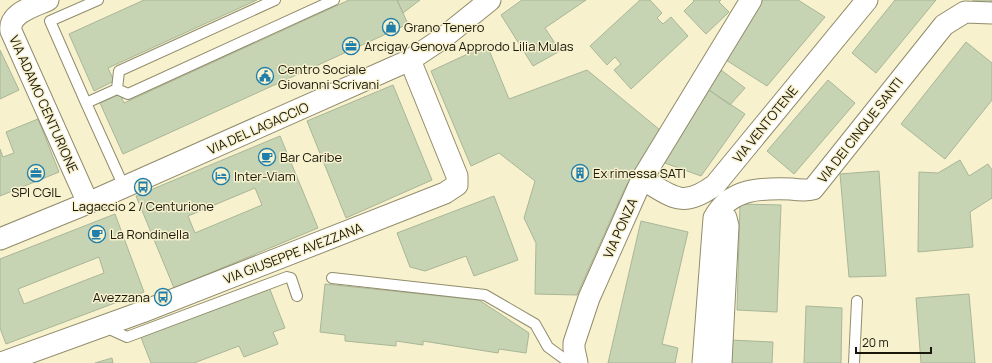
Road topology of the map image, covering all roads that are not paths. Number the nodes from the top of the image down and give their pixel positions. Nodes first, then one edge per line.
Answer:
1 (48, 0) edge
2 (98, 0) edge
3 (275, 0) edge
4 (334, 0) edge
5 (751, 0) edge
6 (867, 0) edge
7 (488, 1) edge
8 (992, 14) edge
9 (410, 60) junction
10 (117, 89) junction
11 (86, 103) junction
12 (642, 179) junction
13 (124, 187) junction
14 (88, 203) junction
15 (714, 218) junction
16 (0, 239) edge
17 (332, 278) dead end
18 (297, 296) dead end
19 (857, 301) dead end
20 (103, 326) junction
21 (1, 363) edge
22 (570, 363) edge
23 (577, 363) edge
24 (703, 363) edge
25 (721, 363) edge
26 (854, 363) edge

1 - 14 street, VIA ADAMO CENTURIONE
2 - 11 lane
3 - 10 lane
4 - 10 lane
5 - 12 street, VIA PONZA
6 - 12 street, VIA VENTOTENE
7 - 9 street, VIA DEL LAGACCIO
8 - 15 street, VIA DEI CINQUE SANTI
9 - 13 street, VIA DEL LAGACCIO
9 - 20 street, VIA GIUSEPPE AVEZZANA
10 - 11 lane
11 - 13 lane
12 - 23 street, VIA PONZA
13 - 14 street, VIA DEL LAGACCIO
14 - 16 street, VIA DEL LAGACCIO
15 - 24 street
15 - 25 street
17 - 22 lane
18 - 20 lane
19 - 26 lane
20 - 21 street, VIA GIUSEPPE AVEZZANA

